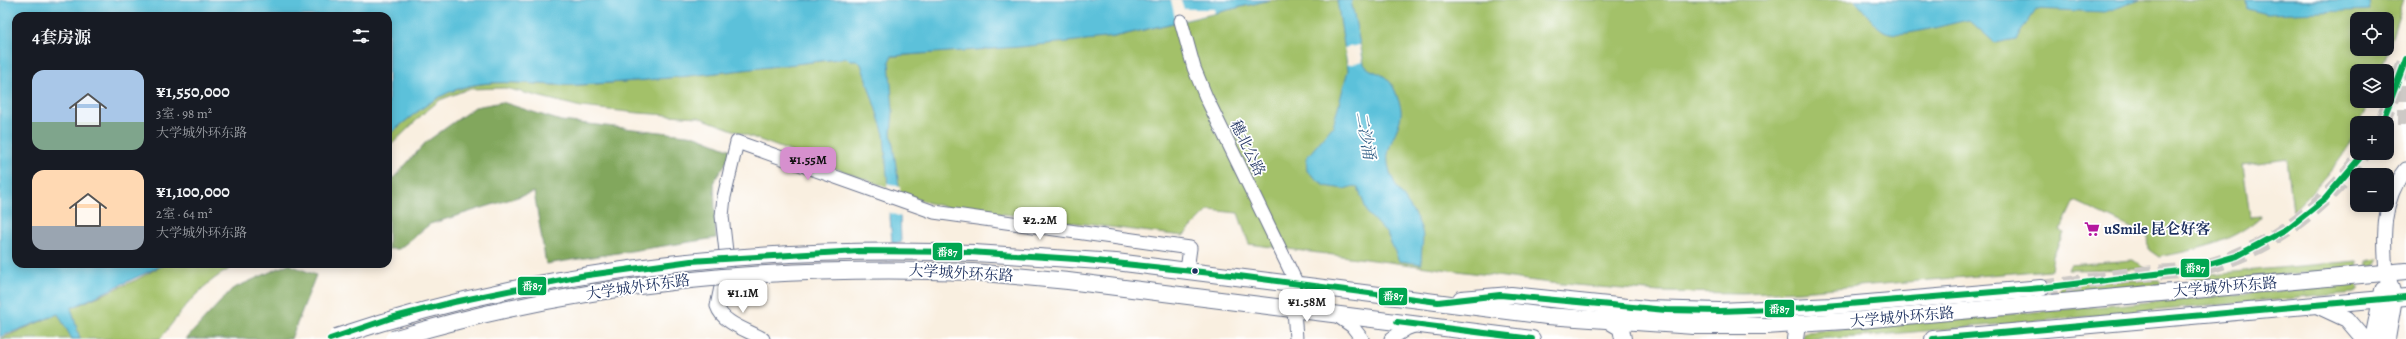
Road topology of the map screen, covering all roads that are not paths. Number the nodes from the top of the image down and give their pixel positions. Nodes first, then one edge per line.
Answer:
1 (1181, 21) dead end
2 (2406, 169) edge
3 (1187, 270) junction
4 (2406, 271) edge
5 (2386, 273) junction
6 (1297, 284) junction
7 (2041, 288) tunnel mouth
8 (2394, 298) edge
9 (1438, 302) junction
10 (2311, 304) junction
11 (1294, 309) junction
12 (1332, 314) junction
13 (1611, 322) junction
14 (1419, 324) junction
15 (1796, 332) edge
16 (333, 338) edge
17 (393, 339) edge
18 (763, 339) edge
19 (1296, 339) edge
20 (1362, 339) edge
21 (1391, 339) edge
22 (1532, 339) edge
23 (1623, 339) edge
24 (1933, 339) edge
25 (2364, 339) edge
26 (2374, 339) edge
27 (2387, 339) edge

1 - 6 street, 穗北公路
2 - 5 street
3 - 6 main road, 大学城外环东路
3 - 16 main road, 大学城外环东路, bridge
3 - 18 street
4 - 5 main road, 大学城外环东路
5 - 8 main road
5 - 15 main road, 大学城外环东路
6 - 9 main road, 大学城外环东路
7 - 9 main road
8 - 10 main road, 大学城外环东路
8 - 26 main road
8 - 27 main road
9 - 13 main road, 大学城外环东路
10 - 24 main road, 大学城外环东路
10 - 25 main road
11 - 12 main road, 大学城外环东路
11 - 17 main road, 大学城外环东路, bridge
11 - 19 street
12 - 14 main road, 大学城外环东路
12 - 20 street
13 - 15 main road, 大学城外环东路
13 - 23 main road
14 - 21 street
14 - 22 main road, 大学城外环东路

